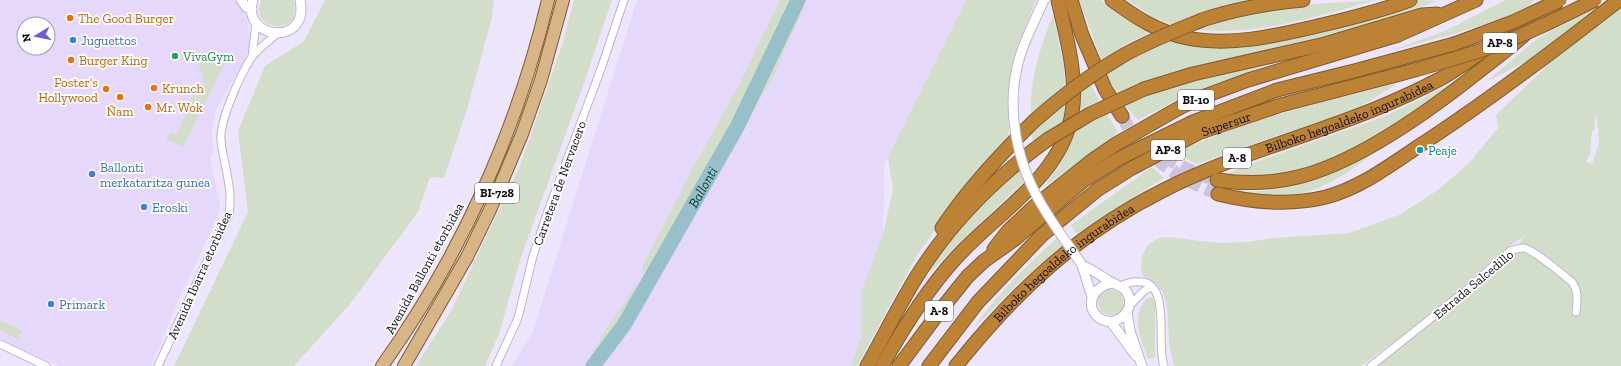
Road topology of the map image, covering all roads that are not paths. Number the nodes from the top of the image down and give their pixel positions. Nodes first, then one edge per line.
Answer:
1 (241, 0) edge
2 (253, 0) edge
3 (300, 0) edge
4 (548, 0) edge
5 (563, 0) edge
6 (624, 0) edge
7 (1044, 0) edge
8 (1058, 0) edge
9 (1071, 0) edge
10 (1112, 0) edge
11 (1303, 0) edge
12 (1410, 0) edge
13 (1476, 0) edge
14 (1551, 0) edge
15 (1559, 0) edge
16 (1595, 0) edge
17 (1619, 0) edge
18 (252, 10) junction
19 (1448, 13) junction
20 (256, 22) junction
21 (278, 33) junction
22 (252, 58) junction
23 (1122, 116) tunnel mouth
24 (1217, 180) tunnel mouth
25 (1218, 194) tunnel mouth
26 (984, 261) junction
27 (1082, 265) junction
28 (918, 275) junction
29 (1117, 285) junction
30 (1152, 287) junction
31 (1092, 297) junction
32 (1129, 308) junction
33 (1576, 312) dead end
34 (1111, 322) junction
35 (0, 344) edge
36 (1142, 365) edge
37 (46, 366) edge
38 (158, 366) edge
39 (382, 366) edge
40 (404, 366) edge
41 (496, 366) edge
42 (867, 366) edge
43 (882, 366) edge
44 (899, 366) edge
45 (929, 366) edge
46 (956, 366) edge
47 (1164, 366) edge
48 (1371, 366) edge

1 - 18 street
2 - 18 street
3 - 21 street
4 - 39 main road, Avenida Ballonti etorbidea / BI-728
5 - 40 main road, BI-728
6 - 41 street, Carretera de Nervacero
7 - 27 street, bridge
8 - 43 highway
9 - 23 highway
10 - 12 highway
11 - 28 highway, bridge
13 - 19 highway, BI-10
14 - 46 highway, Bilboko hegoaldeko ingurabidea / A-8
15 - 24 highway
15 - 26 highway, Supersur / AP-8, bridge
16 - 45 highway, Supersur / AP-8, bridge
17 - 25 highway
18 - 20 street
19 - 26 highway, BI-10
19 - 28 highway, bridge
20 - 21 street
20 - 22 street
21 - 22 street
22 - 38 street, Avenida Ibarra etorbidea
26 - 44 highway, A-8
27 - 29 street
27 - 31 street
28 - 42 highway
29 - 30 street
29 - 31 street
29 - 32 street
30 - 32 street
30 - 47 street
31 - 34 street
32 - 34 street
32 - 36 street
33 - 48 street, Estrada Salcedillo
34 - 36 street
35 - 37 street

